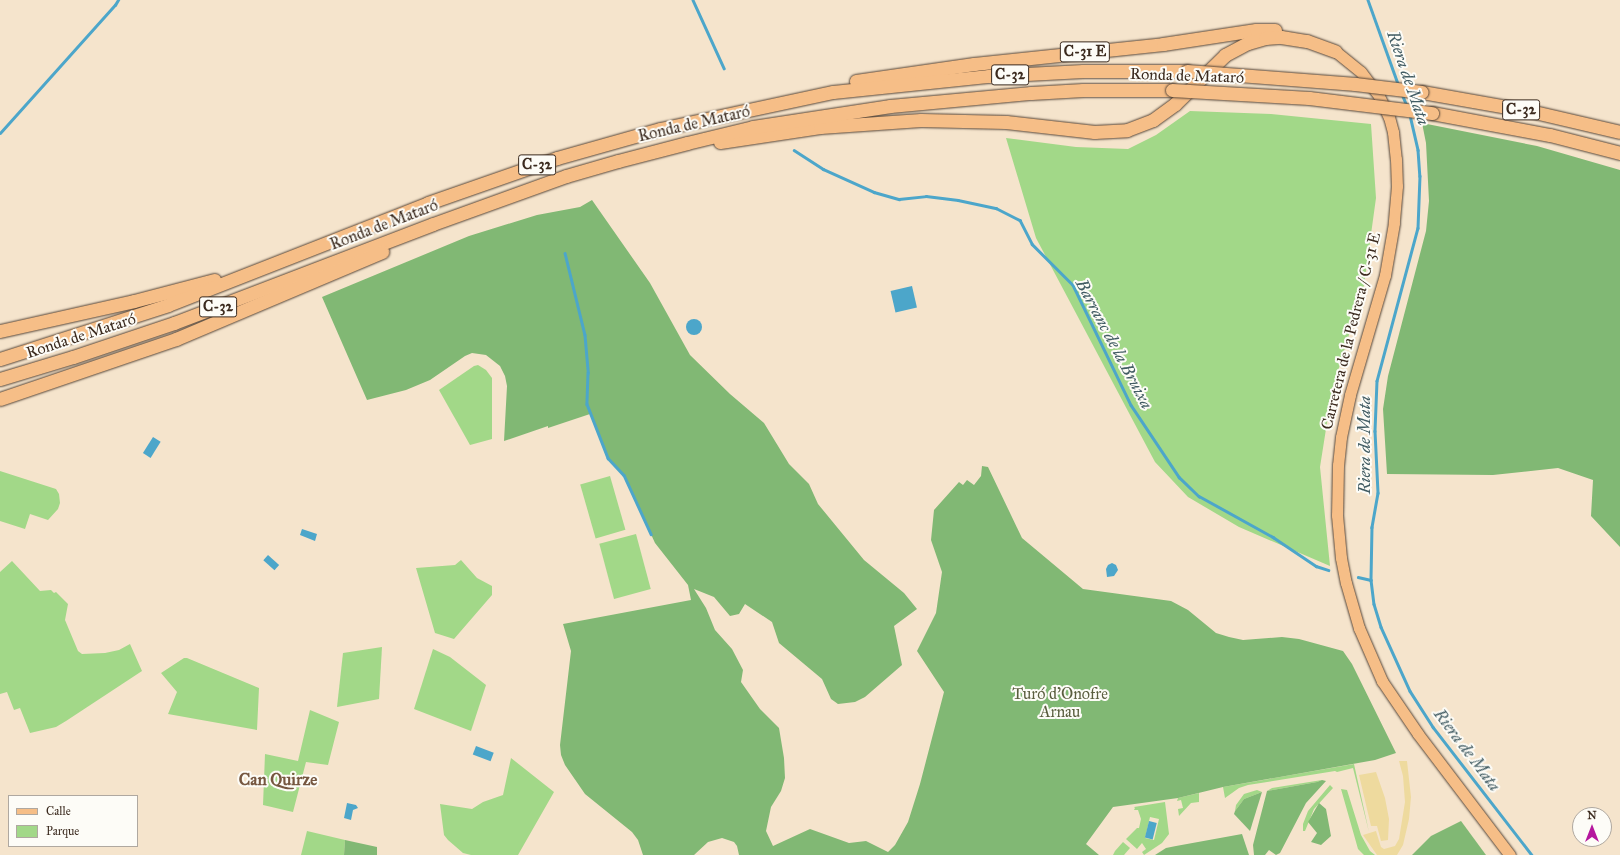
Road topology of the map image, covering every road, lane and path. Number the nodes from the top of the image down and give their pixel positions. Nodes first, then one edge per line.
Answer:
1 (1335, 51) junction
2 (833, 92) junction
3 (1620, 132) edge
4 (687, 143) junction
5 (1620, 153) edge
6 (433, 224) junction
7 (250, 272) junction
8 (0, 331) edge
9 (0, 359) edge
10 (0, 379) edge
11 (0, 398) edge
12 (1510, 855) edge

1 - 2 highway, C-31 E
1 - 4 highway, C-31 E
1 - 12 main road, Carretera de la Pedrera / C-31 E / C-31 E
2 - 3 highway, Ronda de Mataró / C-32, bridge
2 - 7 highway, Ronda de Mataró / C-32
4 - 5 highway, Ronda de Mataró / C-32, bridge
4 - 6 highway, Ronda de Mataró / C-32
6 - 10 highway, Ronda de Mataró / C-32
6 - 11 highway
7 - 8 highway
7 - 9 highway, Ronda de Mataró / C-32

